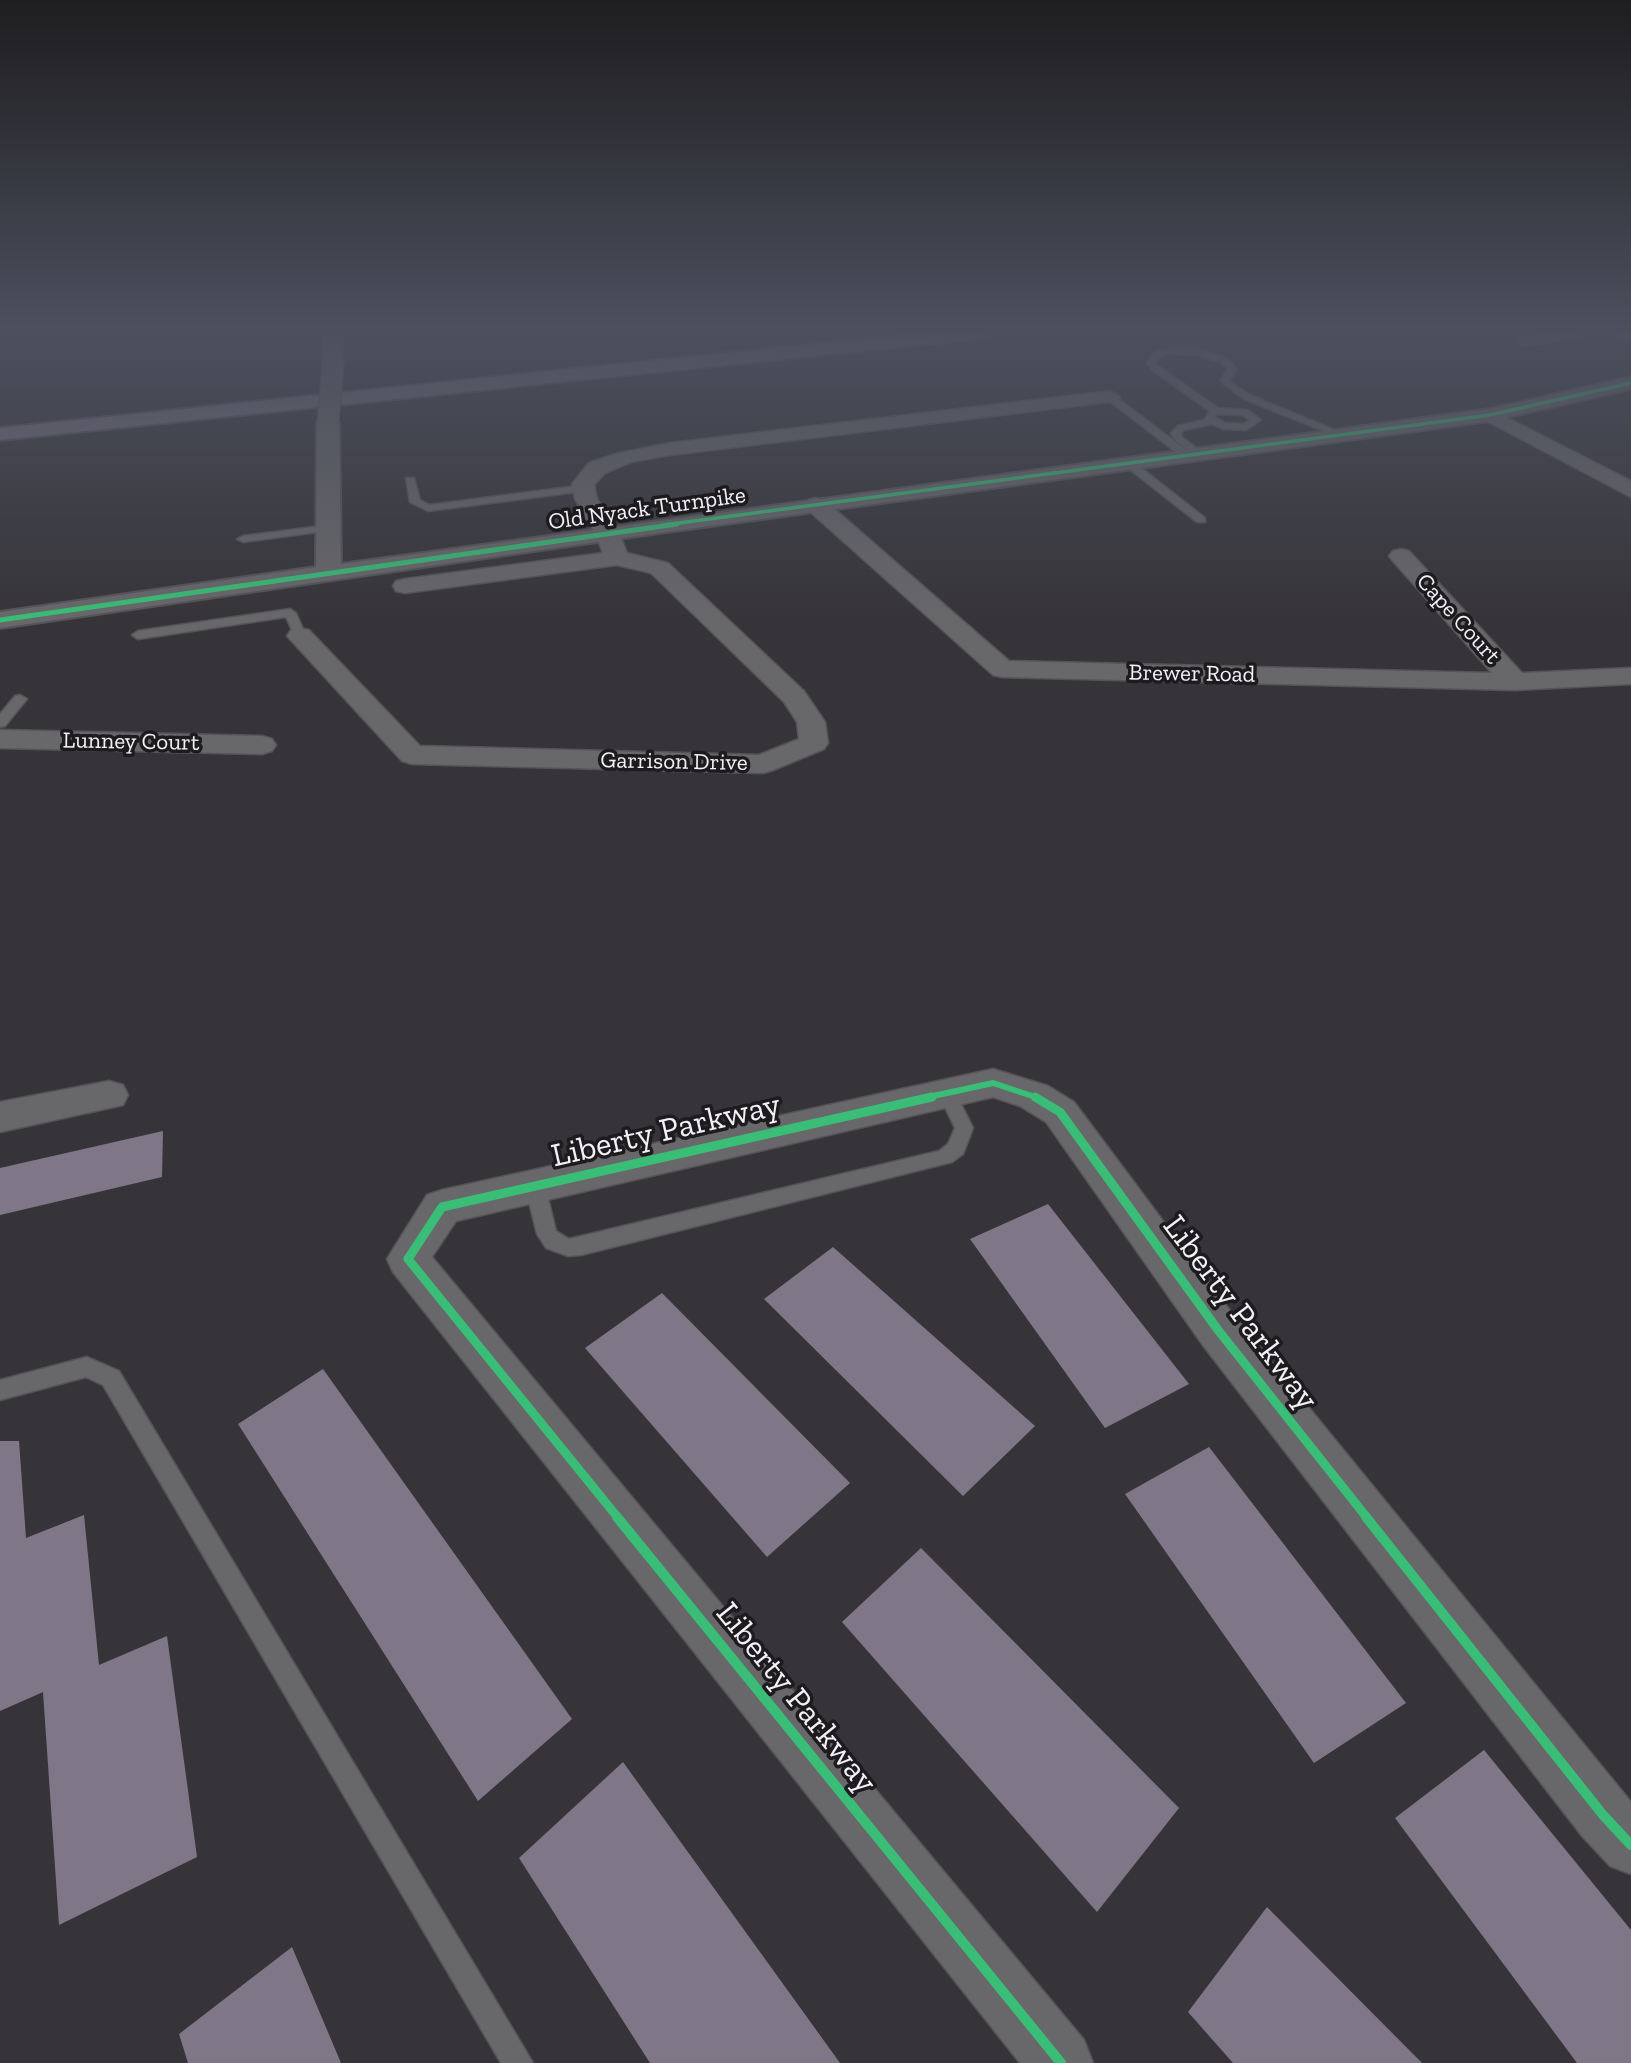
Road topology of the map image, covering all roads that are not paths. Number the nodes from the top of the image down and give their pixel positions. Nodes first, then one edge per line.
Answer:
1 (55, 428) edge
2 (328, 428) edge
3 (845, 428) edge
4 (1155, 428) edge
5 (1181, 428) edge
6 (1325, 428) edge
7 (1385, 428) edge
8 (1515, 428) edge
9 (0, 434) edge
10 (1339, 434) junction
11 (1191, 453) junction
12 (1127, 462) junction
13 (1631, 471) edge
14 (1607, 476) junction
15 (410, 480) dead end
16 (584, 488) junction
17 (1631, 490) edge
18 (816, 505) junction
19 (1201, 520) dead end
20 (329, 528) junction
21 (607, 533) junction
22 (243, 539) dead end
23 (1401, 556) dead end
24 (617, 558) junction
25 (329, 573) junction
26 (405, 586) dead end
27 (0, 620) edge
28 (138, 635) dead end
29 (300, 636) joint
30 (1631, 676) edge
31 (1515, 682) junction
32 (20, 699) dead end
33 (0, 723) edge
34 (0, 739) edge
35 (261, 745) dead end
36 (947, 1093) junction
37 (109, 1095) dead end
38 (0, 1117) edge
39 (535, 1186) junction
40 (0, 1390) edge
41 (1631, 1845) edge
42 (518, 2063) edge
43 (1061, 2063) edge

1 - 9 highway
2 - 20 street, bridge
3 - 16 street
4 - 11 lane
5 - 11 lane
6 - 10 lane
7 - 10 street, Old Nyack Turnpike
8 - 14 street
10 - 11 street, Old Nyack Turnpike
11 - 12 street, Old Nyack Turnpike
12 - 18 street, Old Nyack Turnpike
12 - 19 lane
13 - 14 street
14 - 17 street
15 - 16 lane
16 - 21 street
18 - 21 street, Old Nyack Turnpike
18 - 31 street, Brewer Road
20 - 22 lane
20 - 25 street
21 - 24 street
21 - 25 street, Old Nyack Turnpike
23 - 31 street, Cape Court
24 - 26 street, Garrison Drive
24 - 29 street, Garrison Drive
25 - 27 street, Old Nyack Turnpike
28 - 29 lane
30 - 31 street, Brewer Road
32 - 33 lane
34 - 35 street, Lunney Court
36 - 39 street, Liberty Parkway
36 - 39 lane
36 - 41 street, Liberty Parkway
37 - 38 street
39 - 43 street, Liberty Parkway
40 - 42 lane

